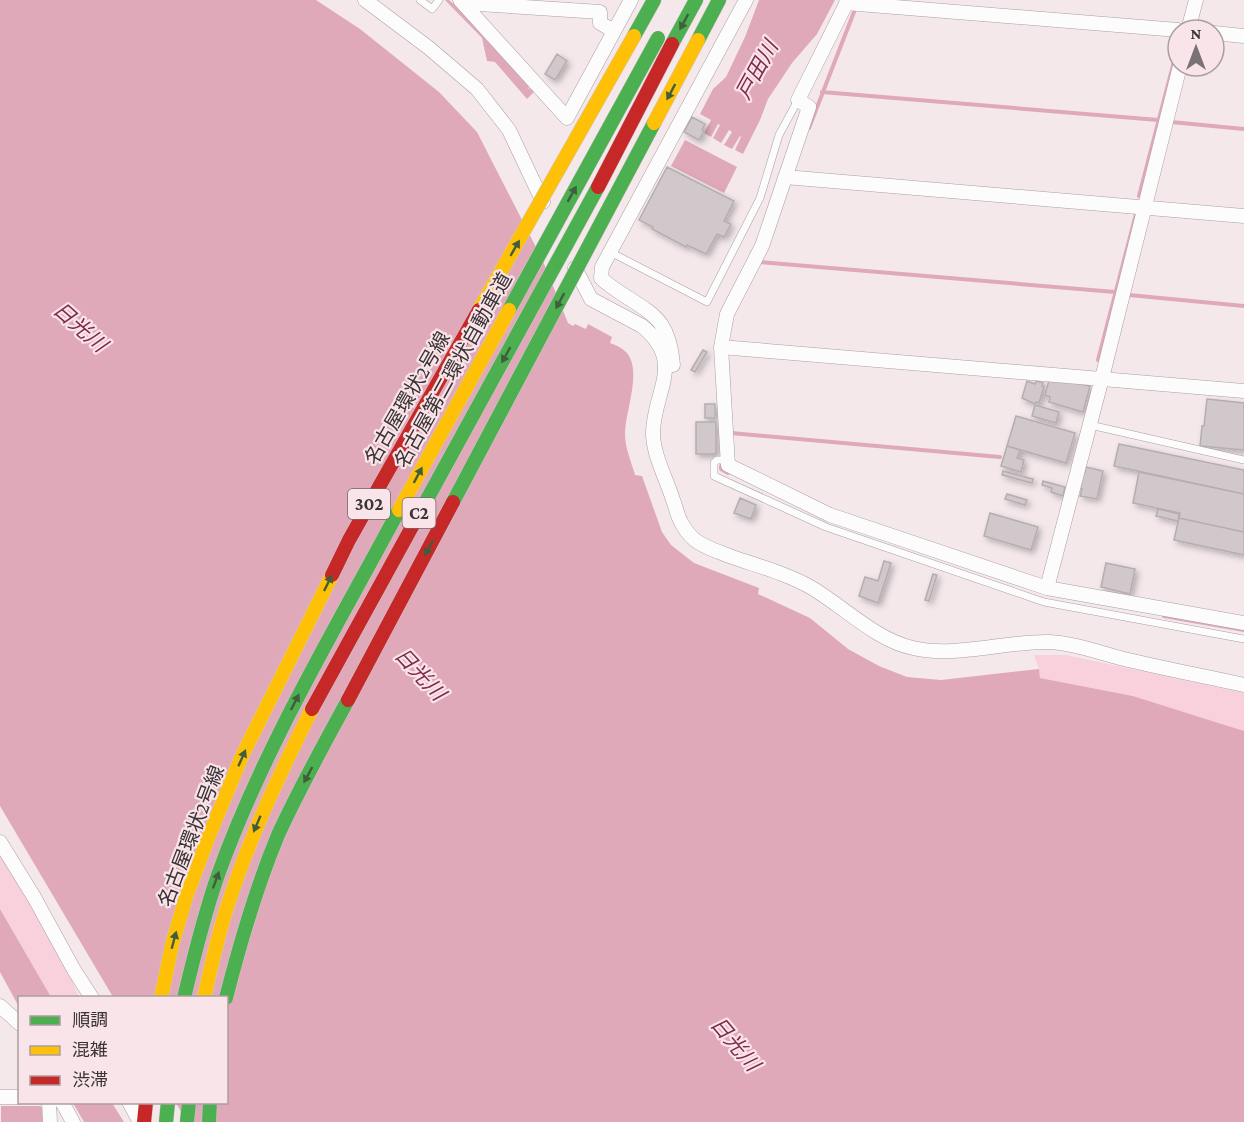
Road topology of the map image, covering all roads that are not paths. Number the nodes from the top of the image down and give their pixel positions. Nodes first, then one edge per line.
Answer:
1 (365, 0) edge
2 (420, 0) edge
3 (439, 0) edge
4 (631, 0) edge
5 (654, 0) edge
6 (696, 0) edge
7 (719, 0) edge
8 (746, 0) edge
9 (1196, 0) edge
10 (462, 1) edge
11 (847, 1) edge
12 (600, 6) edge
13 (1191, 18) edge
14 (663, 28) dead end
15 (1166, 29) edge
16 (614, 31) junction
17 (1226, 34) edge
18 (1244, 36) edge
19 (1177, 78) edge
20 (798, 100) junction
21 (785, 177) junction
22 (1145, 207) junction
23 (1244, 216) edge
24 (610, 252) junction
25 (721, 346) junction
26 (1102, 378) junction
27 (663, 385) junction
28 (1244, 391) edge
29 (1090, 425) junction
30 (1244, 460) edge
31 (1046, 595) junction
32 (1244, 623) edge
33 (1244, 639) edge
34 (1244, 685) edge
35 (0, 842) edge
36 (74, 970) junction
37 (83, 996) edge
38 (91, 996) edge
39 (161, 996) edge
40 (184, 996) edge
41 (204, 996) edge
42 (226, 996) edge
43 (0, 1006) edge
44 (18, 1022) edge
45 (0, 1097) edge
46 (18, 1097) edge
47 (49, 1104) edge
48 (63, 1104) edge
49 (130, 1104) edge
50 (146, 1104) edge
51 (153, 1104) edge
52 (168, 1104) edge
53 (189, 1104) edge
54 (210, 1104) edge
55 (50, 1122) edge
56 (73, 1122) edge
57 (142, 1122) edge
58 (164, 1122) edge
59 (187, 1122) edge
60 (209, 1122) edge

1 - 27 street
2 - 3 lane
4 - 16 street
39 -> 5 highway, 名古屋環状2号線 / 302, bridge
6 -> 41 highway, 名古屋第二環状自動車道 / C2, bridge
7 -> 42 highway, bridge
8 - 24 street
9 - 13 street
10 - 12 street
10 - 16 street
11 - 15 street
11 - 20 street
12 - 16 street
40 -> 14 highway, 名古屋第二環状自動車道 / C2, bridge
17 - 18 street
19 - 22 street
20 - 21 street
20 - 24 lane
21 - 22 street
21 - 25 street
22 - 23 street
22 - 26 street
24 - 27 street
25 - 26 street
25 - 31 street
26 - 28 street
26 - 29 street
27 - 34 street
29 - 30 lane
29 - 31 street
31 - 32 street
31 - 33 lane
35 - 36 street
36 - 37 street
36 - 38 street
43 - 44 street
45 - 46 street
47 - 55 street
48 - 56 street
49 - 57 street
50 - 57 highway
51 - 58 street
52 - 58 highway
53 - 59 highway
54 - 60 highway

